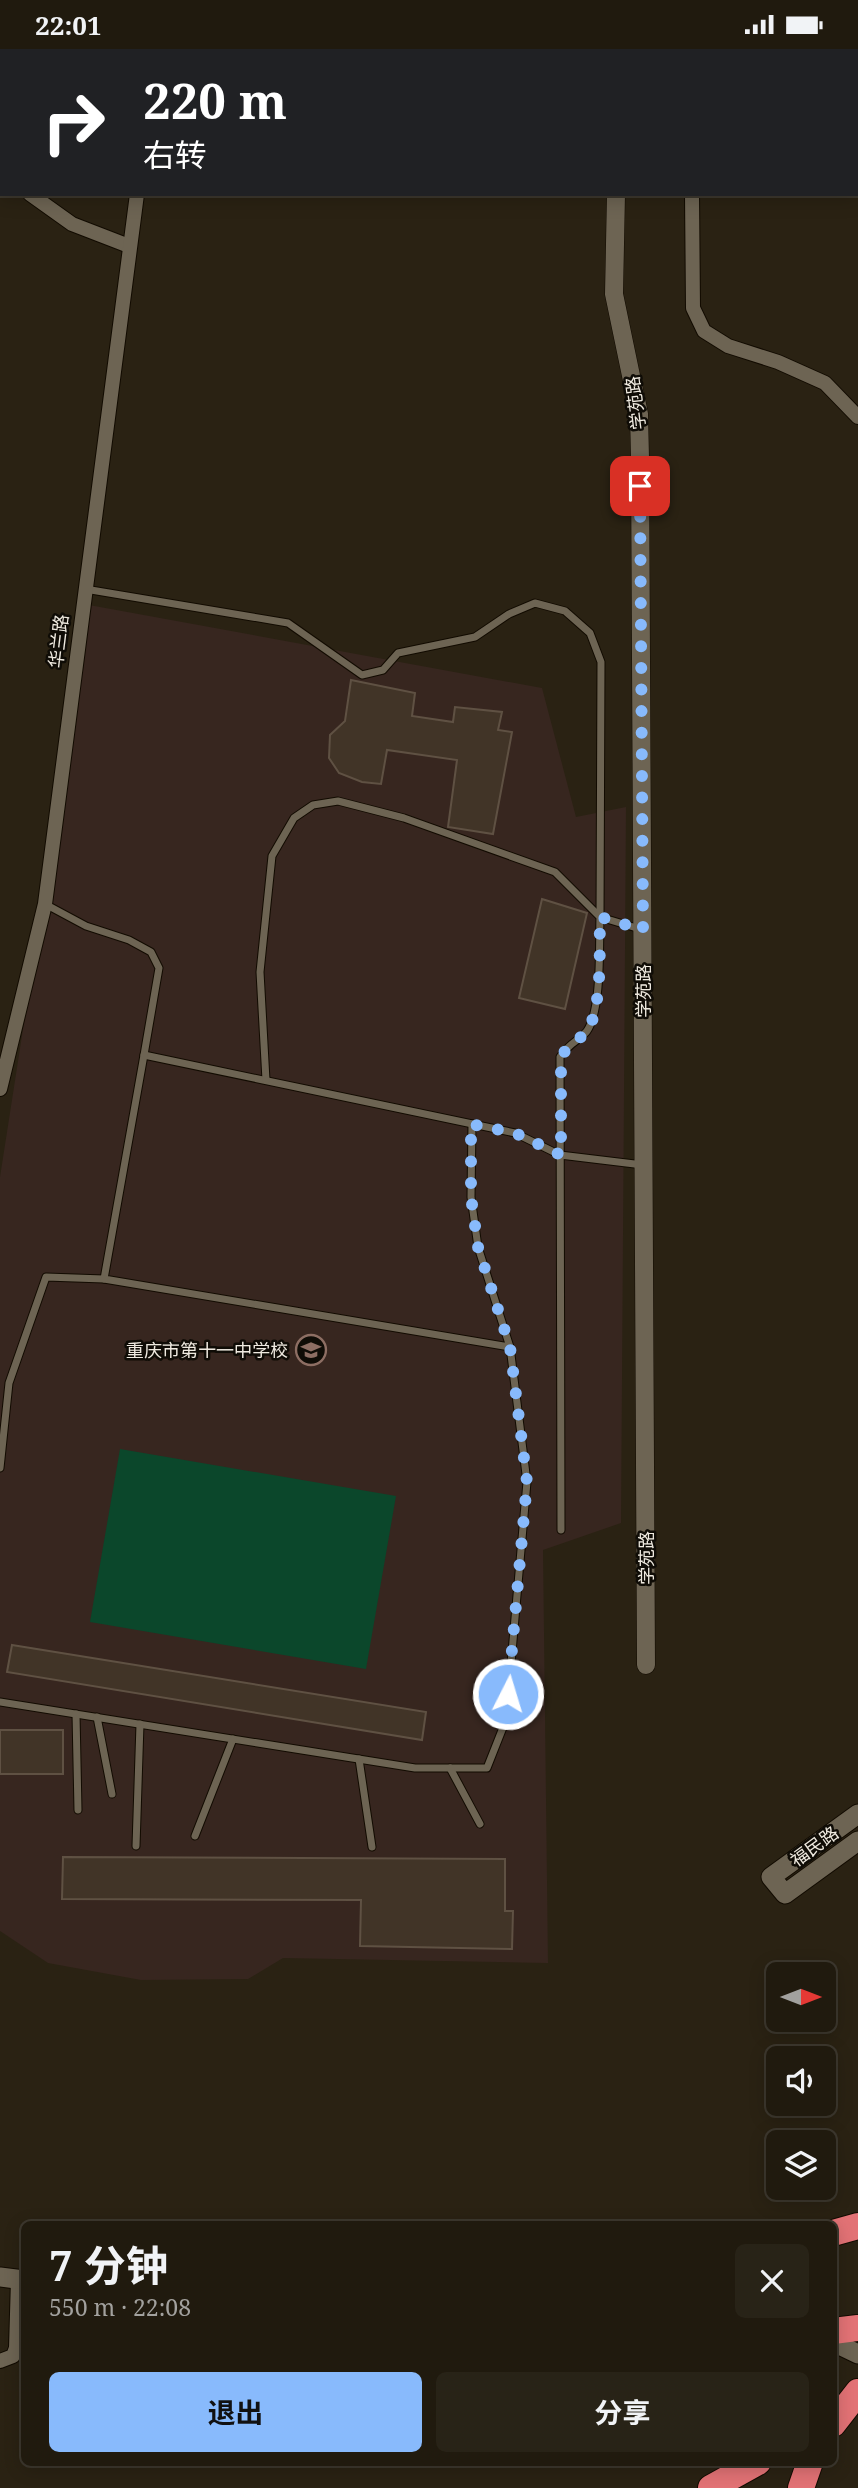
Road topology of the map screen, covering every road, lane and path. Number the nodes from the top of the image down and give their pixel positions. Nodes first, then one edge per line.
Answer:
1 (33, 196) edge
2 (137, 196) edge
3 (616, 196) edge
4 (692, 196) edge
5 (128, 246) junction
6 (858, 417) edge
7 (84, 589) junction
8 (45, 904) junction
9 (600, 917) junction
10 (643, 930) junction
11 (144, 1055) junction
12 (266, 1080) junction
13 (0, 1089) edge
14 (471, 1124) junction
15 (561, 1155) junction
16 (644, 1165) junction
17 (104, 1279) junction
18 (510, 1347) junction
19 (0, 1468) edge
20 (561, 1530) dead end
21 (646, 1665) dead end
22 (0, 1702) edge
23 (76, 1714) junction
24 (97, 1717) junction
25 (141, 1724) junction
26 (233, 1739) junction
27 (359, 1759) junction
28 (450, 1767) junction
29 (112, 1794) dead end
30 (78, 1810) dead end
31 (858, 1814) edge
32 (480, 1824) dead end
33 (195, 1836) dead end
34 (858, 1841) edge
35 (136, 1846) dead end
36 (372, 1847) dead end
37 (14, 2279) edge
38 (858, 2328) edge
39 (837, 2331) edge
40 (837, 2344) edge
41 (858, 2354) edge
42 (0, 2361) edge
43 (858, 2391) edge
44 (837, 2408) edge
45 (837, 2419) edge
46 (751, 2466) edge
47 (809, 2466) edge
48 (710, 2488) edge
49 (801, 2488) edge

1 - 5 street
2 - 5 street, 华兰路
3 - 10 street, 学苑路
4 - 6 street
5 - 7 street, 华兰路
7 - 8 street, 华兰路
7 - 9 lane
8 - 11 lane
8 - 13 street, 华兰路
9 - 10 lane
9 - 12 lane
9 - 15 lane
10 - 16 street, 学苑路
11 - 12 lane
11 - 17 lane
12 - 14 lane
14 - 15 lane
14 - 18 lane
15 - 16 lane
15 - 20 lane
16 - 21 street, 学苑路
17 - 18 lane
17 - 19 lane
18 - 28 lane
22 - 23 lane
23 - 24 lane
23 - 30 lane
24 - 25 lane
24 - 29 lane
25 - 26 lane
25 - 35 lane
26 - 27 lane
26 - 33 lane
27 - 28 lane
27 - 36 lane
28 - 32 lane
31 - 34 main road, 福民路
37 - 42 street
38 - 39 highway
40 - 41 main road
43 - 44 highway
43 - 45 highway
46 - 48 highway
47 - 49 highway

